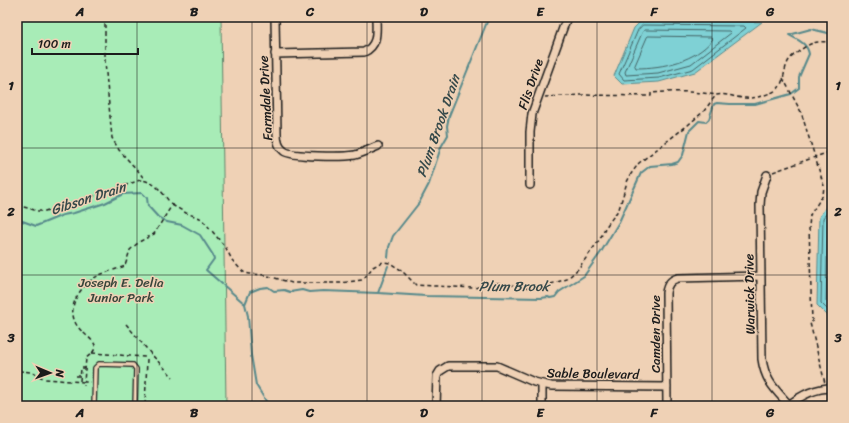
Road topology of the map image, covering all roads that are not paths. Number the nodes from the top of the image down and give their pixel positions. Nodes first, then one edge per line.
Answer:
1 (275, 17) edge
2 (376, 17) edge
3 (566, 17) edge
4 (275, 54) junction
5 (378, 146) dead end
6 (767, 175) road end
7 (530, 185) dead end
8 (761, 276) junction
9 (542, 385) junction
10 (667, 387) junction
11 (829, 388) edge
12 (94, 406) edge
13 (134, 406) edge
14 (436, 406) edge
15 (542, 406) edge
16 (667, 406) edge
17 (788, 406) edge

1 - 4 street, Farmdale Drive
2 - 4 street
3 - 7 street, Flis Drive
4 - 5 street, Farmdale Drive
6 - 8 street, Warwick Drive
8 - 10 street, Camden Drive
8 - 17 street, Warwick Drive
9 - 10 street, Sable Boulevard
9 - 14 street, Sable Boulevard
9 - 15 street
10 - 16 street, Camden Drive
11 - 17 street
12 - 13 lane

